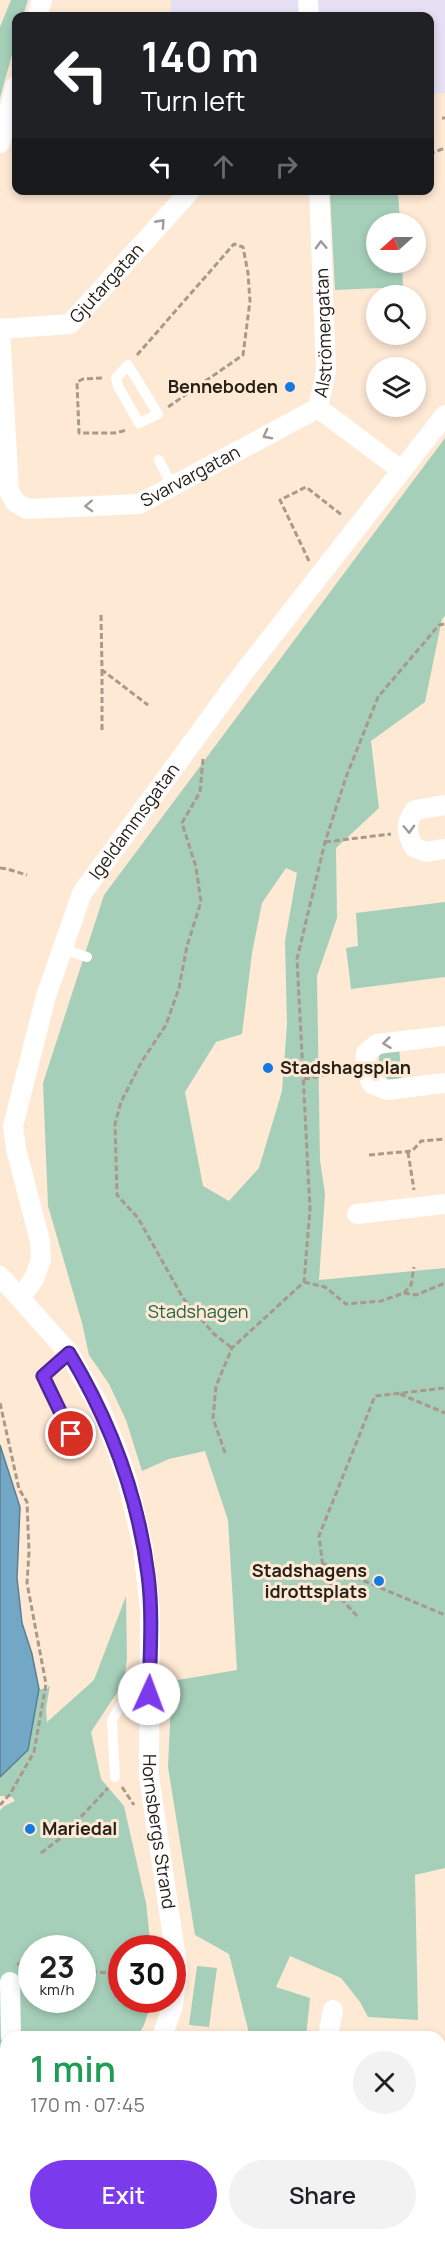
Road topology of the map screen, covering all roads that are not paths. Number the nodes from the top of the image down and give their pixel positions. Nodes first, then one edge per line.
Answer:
1 (12, 100) edge
2 (0, 143) edge
3 (186, 195) edge
4 (319, 195) edge
5 (0, 329) edge
6 (318, 408) junction
7 (445, 415) edge
8 (139, 423) joint
9 (159, 460) dead end
10 (401, 470) junction
11 (170, 487) junction
12 (445, 805) edge
13 (445, 849) edge
14 (63, 949) junction
15 (87, 957) dead end
16 (445, 1036) edge
17 (445, 1083) edge
18 (445, 1204) edge
19 (357, 1214) dead end
20 (0, 1276) edge
21 (20, 1298) junction
22 (69, 1353) junction
23 (71, 1434) dead end
24 (149, 1694) junction
25 (115, 1777) road end
26 (10, 1982) dead end
27 (333, 2010) dead end
28 (11, 2031) edge
29 (164, 2031) edge
30 (329, 2031) edge

1 - 2 street
5 -> 3 street, Gjutargatan
6 -> 4 street, Alströmergatan
11 -> 5 street, Svarvargatan
6 - 10 street, Alströmergatan
6 -> 11 street, Svarvargatan
7 - 10 street, Igeldammsgatan
8 - 8 lane
9 - 11 lane
10 - 14 street, Igeldammsgatan
12 -> 13 street
14 - 15 lane
14 - 21 street, Igeldammsgatan
16 -> 17 street
18 - 19 street
20 - 21 street, Hornsbergs Strand
21 - 22 street, Hornsbergs Strand
22 - 23 lane
22 - 24 street, Hornsbergs Strand
24 - 25 lane
24 - 29 street, Hornsbergs Strand
26 - 28 street
27 - 30 street

